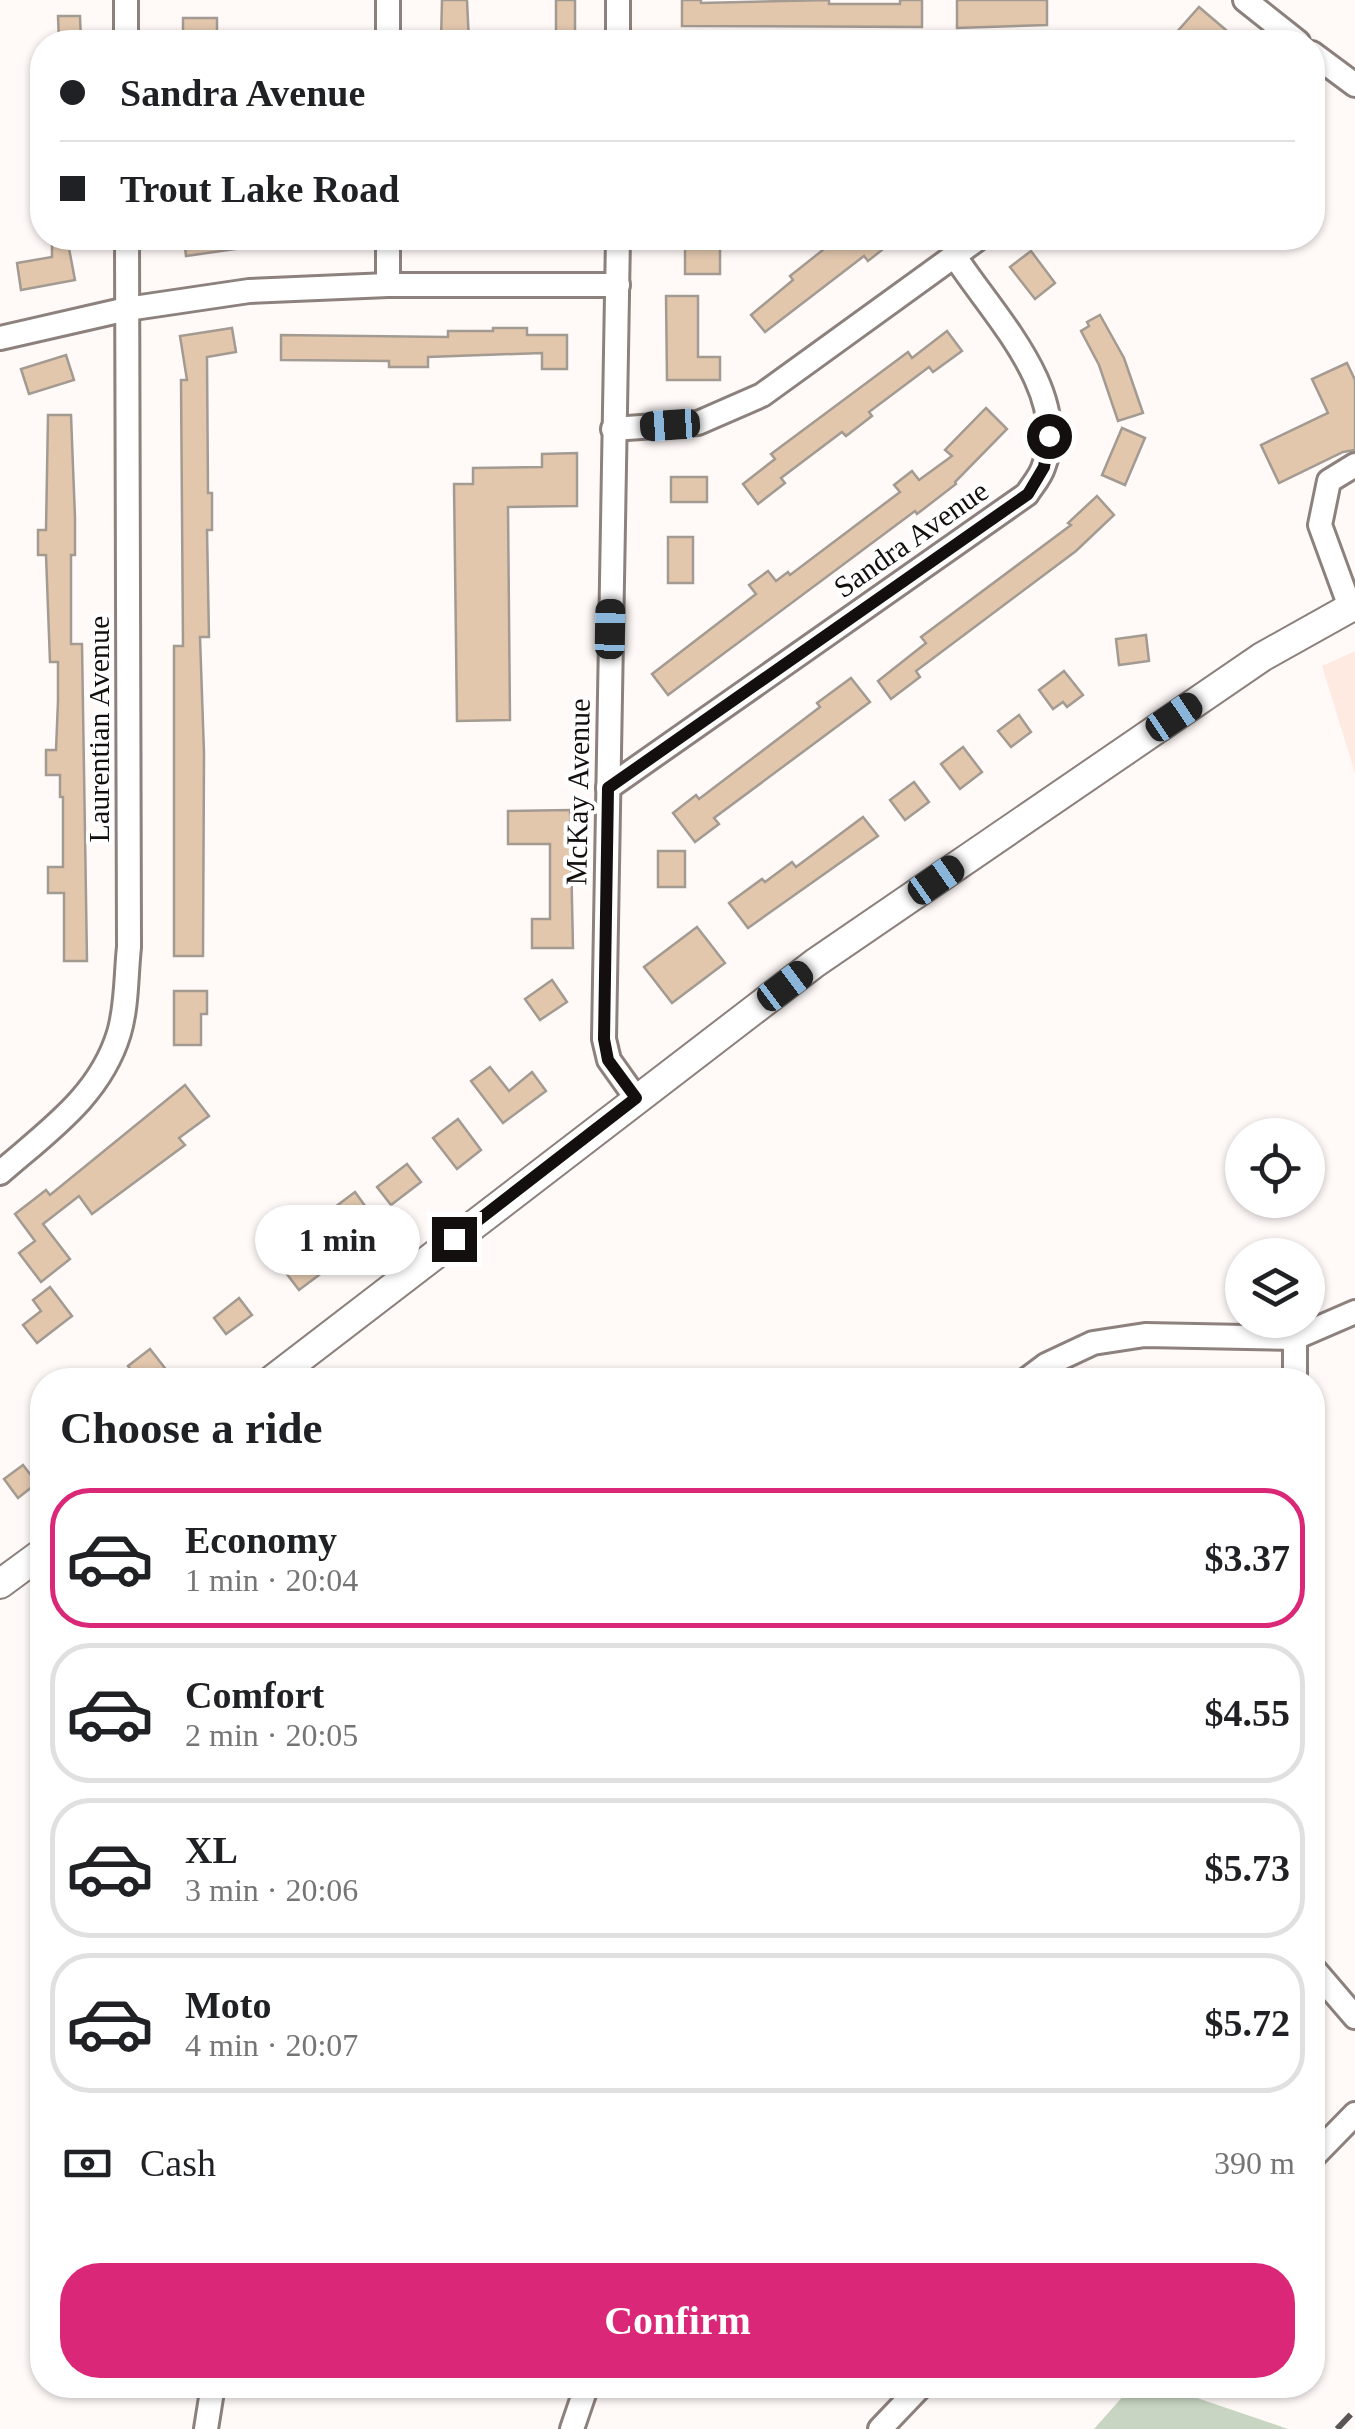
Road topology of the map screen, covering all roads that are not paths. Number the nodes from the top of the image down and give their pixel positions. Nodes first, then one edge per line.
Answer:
1 (126, 0) edge
2 (388, 0) edge
3 (618, 0) edge
4 (1246, 0) edge
5 (126, 30) edge
6 (388, 30) edge
7 (618, 30) edge
8 (1283, 30) edge
9 (1325, 63) edge
10 (1355, 85) edge
11 (127, 250) edge
12 (388, 250) edge
13 (618, 250) edge
14 (962, 250) edge
15 (954, 256) junction
16 (388, 285) junction
17 (618, 285) junction
18 (127, 310) junction
19 (0, 338) edge
20 (613, 429) junction
21 (1355, 465) edge
22 (1353, 606) edge
23 (608, 788) junction
24 (636, 1098) junction
25 (0, 1173) edge
26 (1355, 1312) edge
27 (1325, 1325) edge
28 (1225, 1337) edge
29 (1295, 1338) edge
30 (287, 1368) edge
31 (1042, 1368) edge
32 (1295, 1368) edge
33 (30, 1559) edge
34 (3, 1574) edge
35 (1325, 1982) edge
36 (1355, 2017) edge
37 (1355, 2114) edge
38 (1325, 2145) edge
39 (211, 2398) edge
40 (583, 2398) edge
41 (910, 2398) edge
42 (206, 2429) edge
43 (572, 2429) edge
44 (880, 2429) edge

1 - 5 street
2 - 6 street
3 - 7 street
4 - 8 street
9 - 10 street
11 - 18 street, Laurentian Avenue
12 - 16 street
13 - 17 street, McKay Avenue
14 - 15 street
15 - 20 street
15 - 23 street, Sandra Avenue
16 - 17 street
16 - 18 street
17 - 20 street, McKay Avenue
18 - 19 street
18 - 25 street, Laurentian Avenue
20 - 23 street, McKay Avenue
21 - 22 street
22 - 24 main road
23 - 24 street, McKay Avenue
24 - 30 main road
26 - 27 street
28 - 31 street
29 - 32 street
33 - 34 main road
35 - 36 street
37 - 38 street
39 - 42 street
40 - 43 street
41 - 44 street

